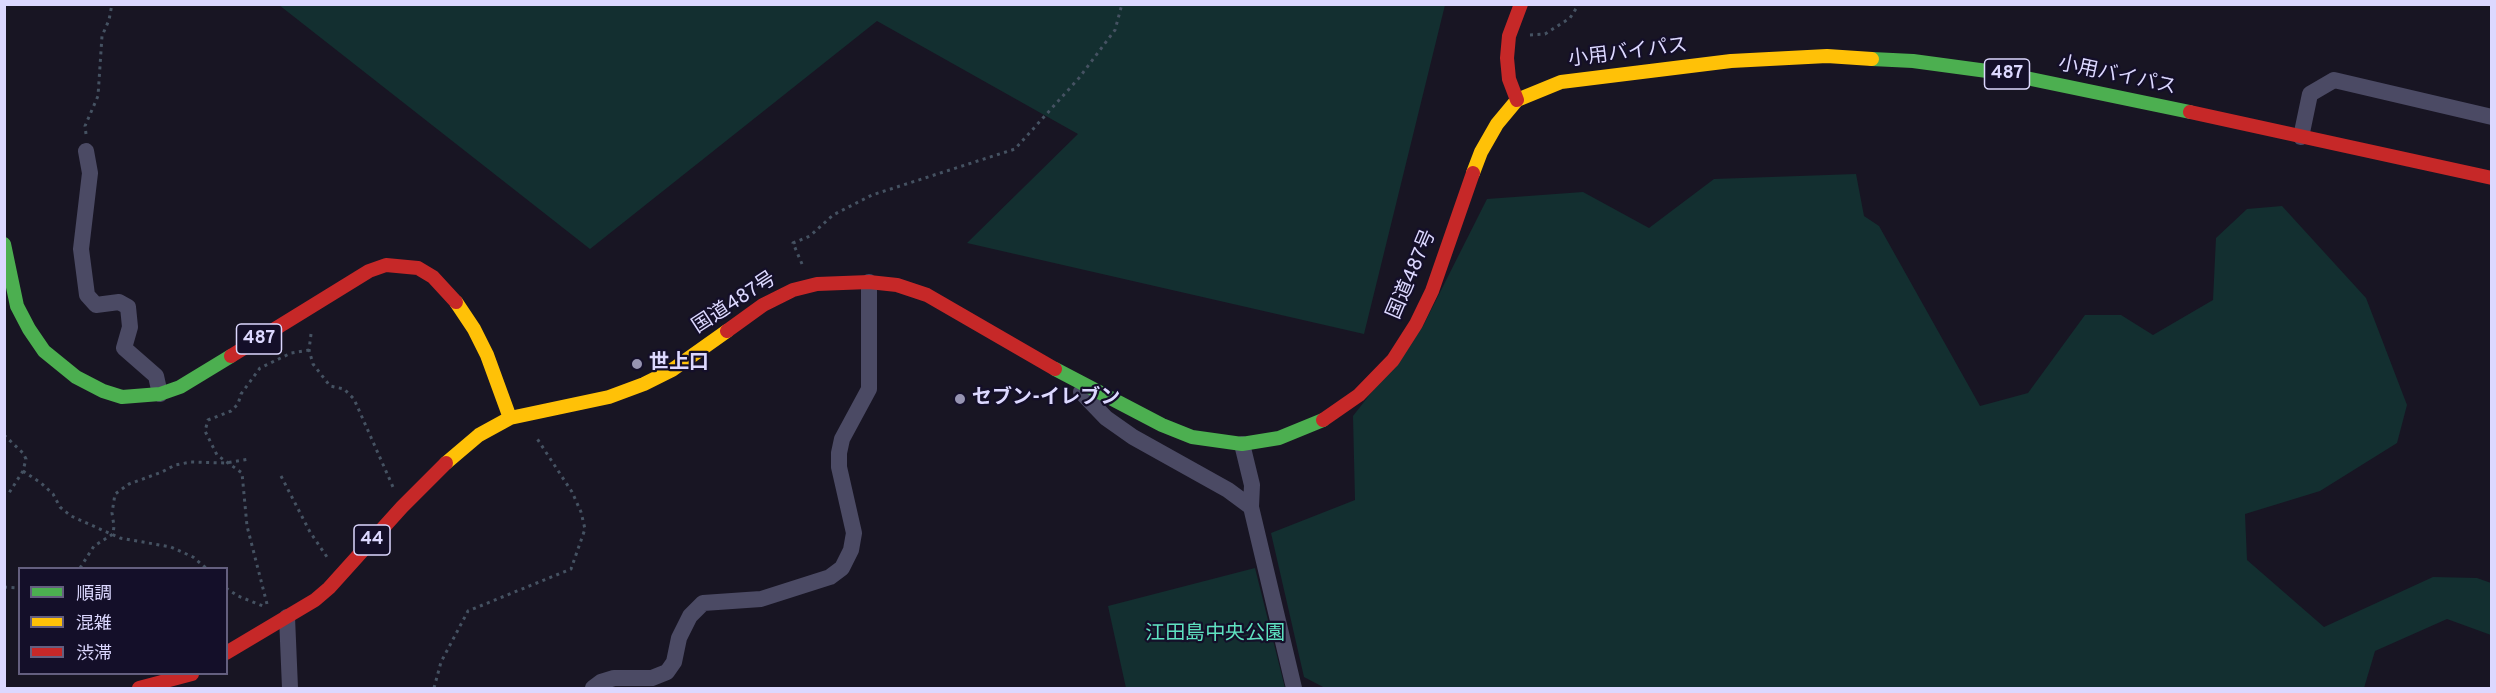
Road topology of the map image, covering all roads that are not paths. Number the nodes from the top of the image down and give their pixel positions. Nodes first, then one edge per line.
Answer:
1 (1521, 4) edge
2 (1517, 100) junction
3 (2492, 117) edge
4 (2301, 137) junction
5 (86, 150) road end
6 (2492, 178) edge
7 (4, 244) edge
8 (868, 282) junction
9 (1064, 375) junction
10 (160, 394) junction
11 (516, 417) junction
12 (1242, 444) junction
13 (1251, 507) junction
14 (287, 617) junction
15 (228, 652) edge
16 (188, 675) edge
17 (140, 688) edge
18 (290, 688) edge
19 (593, 688) edge
20 (1294, 688) edge

1 - 2 main road
2 - 4 main road, 小用バイパス / 487
2 - 12 main road, 国道487号 / 487
3 - 4 street
4 - 6 main road, 小用バイパス / 487
5 - 10 street
7 - 10 main road, 487
8 - 9 main road, 国道487号 / 487
8 - 11 main road, 国道487号 / 487
8 - 19 street
9 - 12 main road, 国道487号 / 487
9 - 13 street
10 - 11 main road, 487
11 - 14 main road, 44
12 - 13 street
13 - 20 street
14 - 15 main road, 44
14 - 18 street
16 - 17 main road

